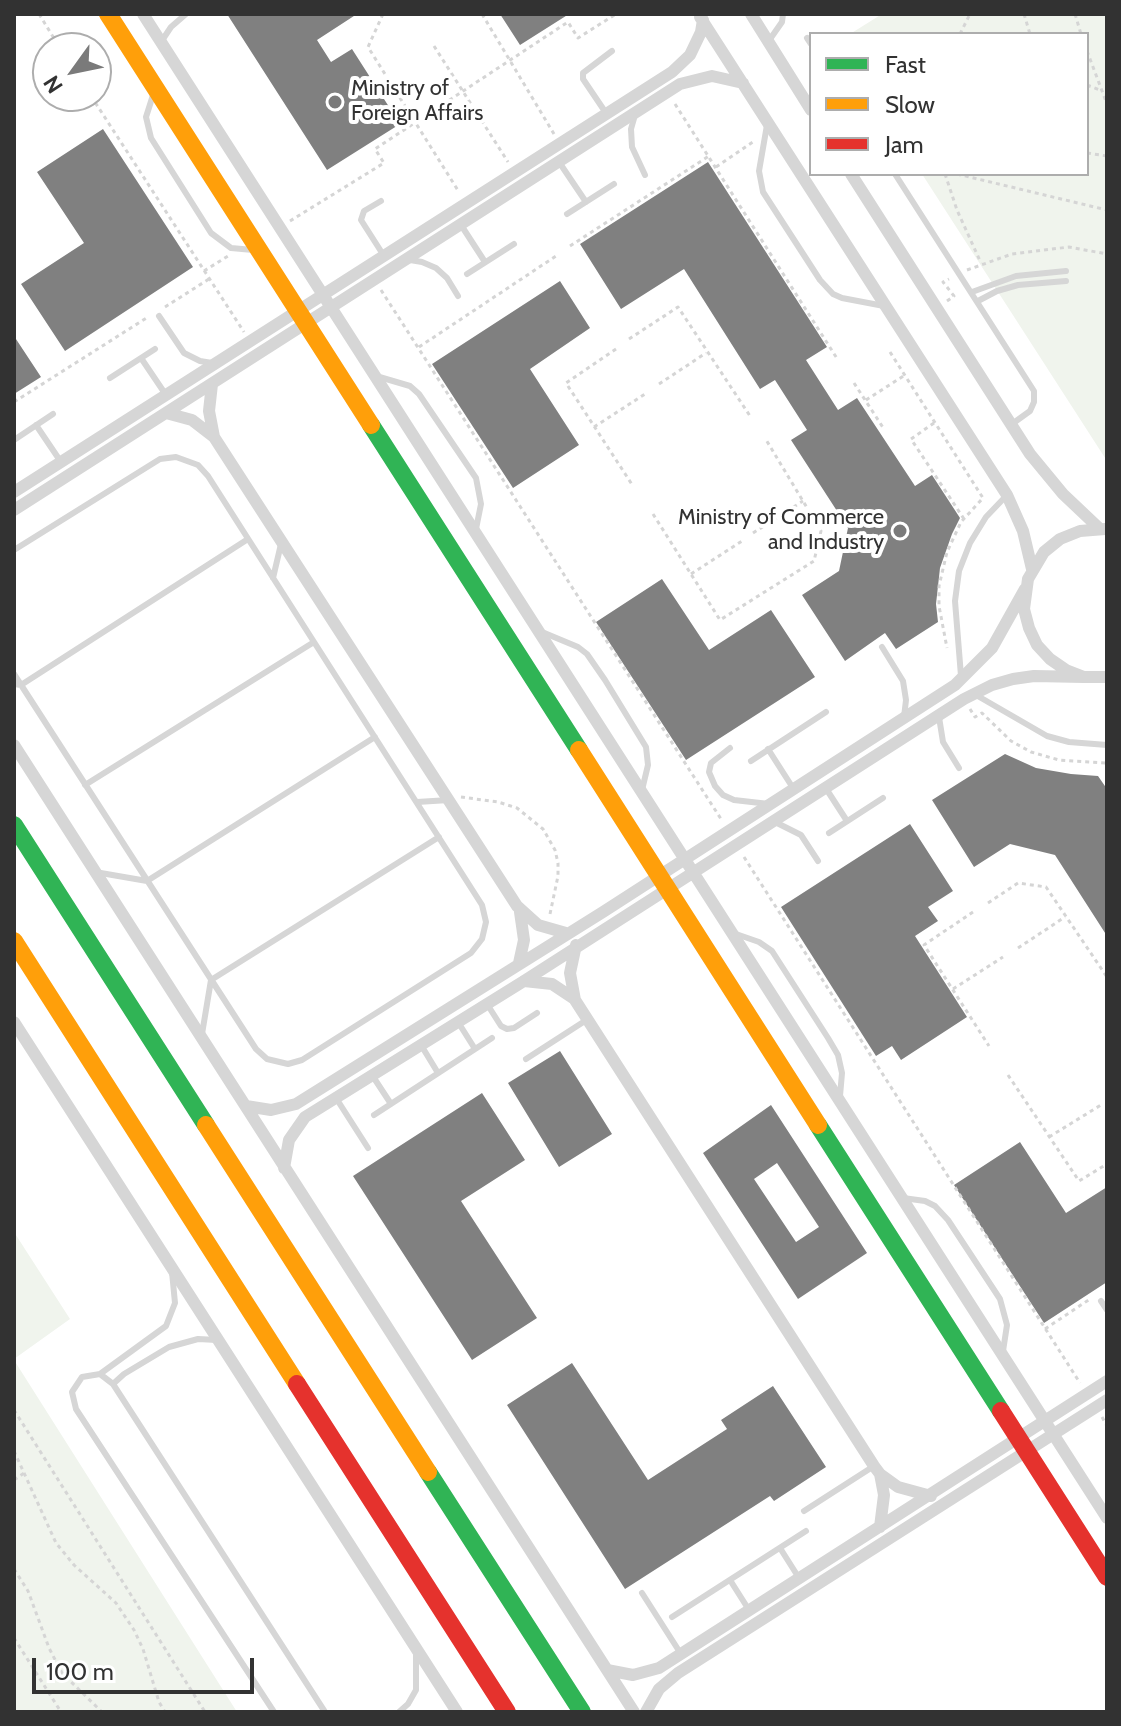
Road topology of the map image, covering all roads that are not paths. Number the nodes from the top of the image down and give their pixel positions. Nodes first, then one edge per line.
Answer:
1 (108, 14) edge
2 (143, 14) edge
3 (186, 14) edge
4 (751, 14) edge
5 (783, 14) edge
6 (701, 17) edge
7 (161, 42) junction
8 (768, 42) junction
9 (612, 51) dead end
10 (743, 83) junction
11 (155, 88) junction
12 (809, 107) edge
13 (636, 112) junction
14 (606, 114) junction
15 (767, 127) junction
16 (559, 162) junction
17 (645, 175) dead end
18 (852, 176) edge
19 (896, 176) edge
20 (614, 184) dead end
21 (381, 201) dead end
22 (586, 202) junction
23 (567, 214) dead end
24 (461, 225) junction
25 (514, 244) dead end
26 (259, 250) junction
27 (384, 256) junction
28 (406, 260) junction
29 (485, 262) junction
30 (1066, 271) dead end
31 (467, 274) dead end
32 (1066, 281) dead end
33 (972, 292) junction
34 (323, 295) junction
35 (458, 296) dead end
36 (978, 301) junction
37 (887, 306) junction
38 (331, 308) junction
39 (159, 316) dead end
40 (302, 318) junction
41 (155, 349) dead end
42 (141, 358) junction
43 (215, 364) junction
44 (375, 376) junction
45 (110, 378) dead end
46 (212, 384) junction
47 (166, 395) junction
48 (166, 413) junction
49 (53, 414) dead end
50 (1012, 424) junction
51 (36, 425) junction
52 (214, 437) junction
53 (14, 440) edge
54 (61, 462) junction
55 (14, 492) edge
56 (1007, 495) junction
57 (14, 510) edge
58 (1104, 529) edge
59 (476, 532) junction
60 (248, 539) junction
61 (282, 540) junction
62 (14, 550) edge
63 (1032, 569) junction
64 (273, 578) junction
65 (1025, 589) junction
66 (539, 631) junction
67 (314, 642) junction
68 (882, 647) dead end
69 (14, 674) edge
70 (1099, 679) edge
71 (961, 680) junction
72 (18, 684) edge
73 (968, 696) junction
74 (826, 712) dead end
75 (938, 715) junction
76 (904, 718) junction
77 (375, 737) junction
78 (14, 745) edge
79 (1107, 745) edge
80 (730, 748) dead end
81 (768, 749) junction
82 (751, 761) dead end
83 (959, 768) dead end
84 (85, 785) junction
85 (824, 787) junction
86 (793, 788) junction
87 (642, 790) junction
88 (447, 798) junction
89 (883, 798) dead end
90 (417, 802) junction
91 (769, 804) junction
92 (771, 820) junction
93 (847, 821) junction
94 (14, 825) edge
95 (829, 833) dead end
96 (439, 837) junction
97 (684, 857) junction
98 (818, 861) dead end
99 (693, 871) junction
100 (95, 872) junction
101 (147, 881) junction
102 (662, 881) junction
103 (517, 906) junction
104 (566, 933) junction
105 (733, 933) junction
106 (14, 941) edge
107 (576, 945) junction
108 (519, 963) junction
109 (211, 980) junction
110 (524, 981) junction
111 (575, 1000) junction
112 (487, 1004) junction
113 (537, 1013) dead end
114 (588, 1019) junction
115 (14, 1022) edge
116 (458, 1022) junction
117 (202, 1037) junction
118 (492, 1038) dead end
119 (421, 1045) junction
120 (475, 1049) junction
121 (526, 1059) dead end
122 (438, 1073) junction
123 (372, 1075) junction
124 (336, 1098) junction
125 (839, 1099) junction
126 (391, 1104) junction
127 (246, 1106) junction
128 (374, 1115) dead end
129 (368, 1148) dead end
130 (284, 1168) junction
131 (903, 1198) junction
132 (172, 1268) junction
133 (1098, 1299) road end
134 (1107, 1310) edge
135 (217, 1340) junction
136 (1003, 1355) junction
137 (100, 1374) junction
138 (1107, 1381) edge
139 (113, 1384) junction
140 (1107, 1400) edge
141 (1045, 1420) junction
142 (1053, 1434) junction
143 (1022, 1444) junction
144 (877, 1470) junction
145 (931, 1496) junction
146 (1101, 1502) edge
147 (804, 1511) dead end
148 (1107, 1518) edge
149 (880, 1527) junction
150 (806, 1531) dead end
151 (780, 1548) junction
152 (1107, 1577) edge
153 (799, 1578) junction
154 (730, 1580) junction
155 (642, 1593) dead end
156 (749, 1610) junction
157 (672, 1617) dead end
158 (416, 1647) junction
159 (681, 1655) junction
160 (607, 1670) junction
161 (274, 1712) edge
162 (325, 1712) edge
163 (399, 1712) edge
164 (457, 1712) edge
165 (507, 1712) edge
166 (582, 1712) edge
167 (634, 1712) edge
168 (646, 1712) edge

1 - 11 main road
2 - 7 street
3 - 7 lane
4 - 8 street
5 - 8 lane
6 - 10 street
6 - 14 street
7 - 34 street
8 - 12 street
9 - 14 lane
10 - 13 street
10 - 15 street
11 - 26 main road
11 - 26 lane
13 - 16 street
13 - 17 lane
14 - 27 street
15 - 37 street
15 - 37 lane
16 - 22 lane
16 - 24 street
18 - 50 street
19 - 33 lane
20 - 22 lane
21 - 27 lane
22 - 23 lane
24 - 28 street
24 - 29 lane
25 - 29 lane
26 - 40 main road
27 - 34 street
28 - 35 lane
28 - 38 street
29 - 31 lane
30 - 33 lane
32 - 36 lane
33 - 36 lane
34 - 38 street
34 - 40 street
36 - 50 lane
37 - 56 street
38 - 40 street
38 - 44 street
39 - 43 lane
40 - 43 street
40 - 46 street
40 - 102 main road
41 - 42 lane
42 - 45 lane
42 - 47 lane
43 - 47 street
44 - 59 street
44 - 59 lane
46 - 48 street
46 - 52 street
47 - 54 street
48 - 52 street
48 - 57 street
49 - 51 lane
50 - 58 street
51 - 53 lane
51 - 54 lane
52 - 61 street
54 - 55 street
56 - 63 street
56 - 71 lane
58 - 63 street
59 - 66 street
60 - 62 lane
60 - 64 lane
60 - 72 lane
61 - 64 lane
61 - 88 street
63 - 65 street
64 - 67 lane
65 - 70 street
65 - 71 street
66 - 87 street
66 - 87 lane
67 - 77 lane
67 - 84 lane
68 - 76 lane
69 - 72 lane
70 - 73 street
71 - 76 street
72 - 84 lane
73 - 75 street
73 - 79 lane
74 - 81 lane
75 - 83 lane
75 - 85 street
76 - 86 street
77 - 90 lane
77 - 101 lane
78 - 100 street
80 - 91 lane
81 - 82 lane
81 - 86 lane
84 - 101 lane
85 - 92 street
85 - 93 lane
86 - 91 street
87 - 97 street
88 - 90 lane
88 - 103 street
89 - 93 lane
90 - 96 lane
91 - 97 street
92 - 98 lane
92 - 99 street
93 - 95 lane
94 - 166 main road
96 - 109 lane
96 - 109 lane
97 - 99 street
97 - 102 street
99 - 102 street
99 - 105 street
100 - 101 lane
100 - 117 street
101 - 109 lane
102 - 104 street
102 - 107 street
102 - 143 main road
103 - 104 street
103 - 108 street
104 - 108 street
105 - 125 street
105 - 125 lane
106 - 165 main road
107 - 110 street
107 - 111 street
108 - 127 street
109 - 117 lane
110 - 111 street
110 - 112 street
111 - 114 street
112 - 113 lane
112 - 116 street
114 - 121 lane
114 - 144 street
115 - 132 street
116 - 119 street
116 - 120 lane
117 - 127 street
118 - 120 lane
119 - 122 lane
119 - 123 street
120 - 122 lane
122 - 126 lane
123 - 124 street
123 - 126 lane
124 - 129 lane
124 - 130 street
125 - 131 street
126 - 128 lane
127 - 130 street
130 - 160 street
131 - 136 street
131 - 136 lane
132 - 135 street
132 - 137 lane
133 - 134 lane
135 - 139 lane
135 - 158 street
136 - 141 street
137 - 139 lane
137 - 161 lane
138 - 141 street
139 - 162 lane
140 - 142 street
141 - 142 street
141 - 143 street
142 - 143 street
142 - 146 street
143 - 145 street
143 - 152 main road
143 - 168 street
144 - 145 street
144 - 147 lane
144 - 149 street
145 - 149 street
146 - 148 street
149 - 153 street
150 - 151 lane
151 - 153 lane
151 - 154 lane
153 - 156 street
154 - 156 lane
154 - 157 lane
155 - 159 lane
156 - 159 street
158 - 163 lane
158 - 164 street
159 - 160 street
160 - 167 street

